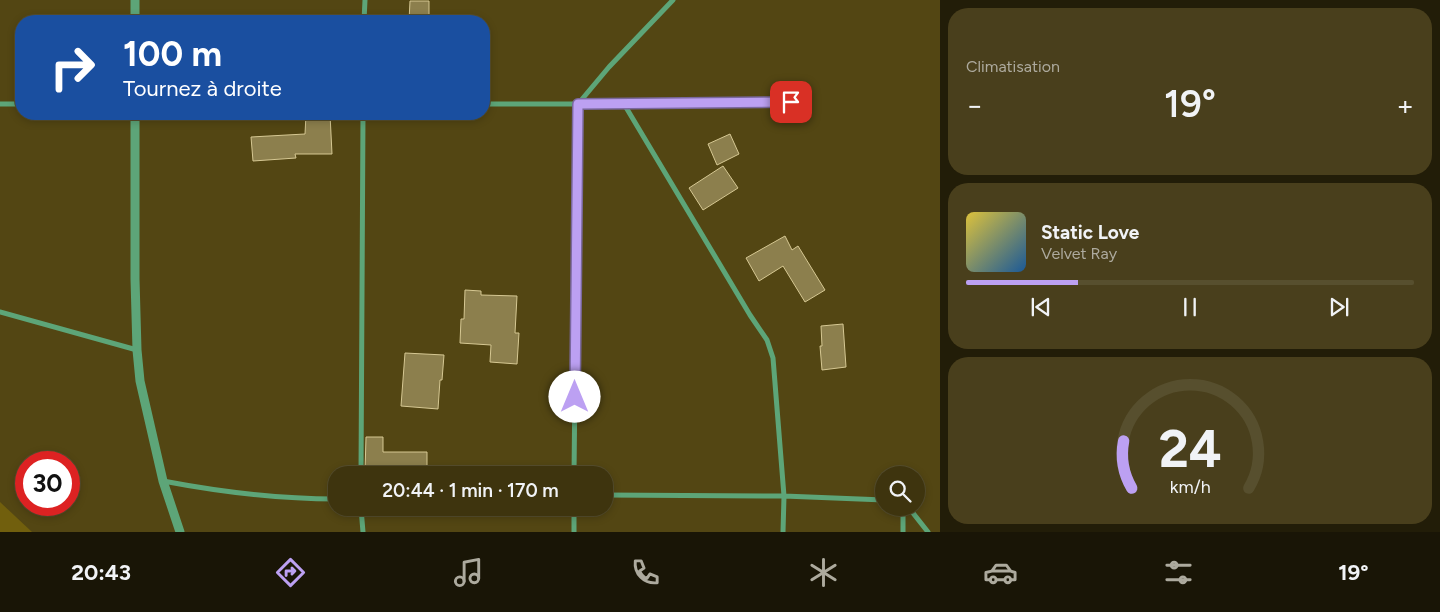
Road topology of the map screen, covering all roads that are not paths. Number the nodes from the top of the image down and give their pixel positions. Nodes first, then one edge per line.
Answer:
1 (136, 0) edge
2 (365, 0) edge
3 (673, 0) edge
4 (135, 15) edge
5 (364, 15) edge
6 (791, 102) dead end
7 (0, 104) edge
8 (15, 104) edge
9 (490, 104) edge
10 (578, 104) junction
11 (624, 104) junction
12 (135, 120) edge
13 (363, 120) edge
14 (0, 312) edge
15 (137, 350) junction
16 (361, 466) edge
17 (574, 466) edge
18 (163, 481) junction
19 (613, 495) edge
20 (784, 496) junction
21 (328, 499) edge
22 (875, 500) edge
23 (362, 516) edge
24 (574, 516) edge
25 (903, 516) edge
26 (915, 516) edge
27 (180, 532) edge
28 (363, 532) edge
29 (574, 532) edge
30 (783, 532) edge
31 (904, 532) edge
32 (928, 532) edge

1 - 4 street
2 - 5 street
3 - 10 street
6 - 11 street
7 - 8 street
9 - 10 street
10 - 11 street
10 - 17 street
11 - 20 street
12 - 15 street
13 - 16 street
14 - 15 street
15 - 18 street
18 - 21 street
18 - 27 street
19 - 20 street
20 - 22 street
20 - 30 street
23 - 28 street
24 - 29 street
25 - 31 street
26 - 32 street

